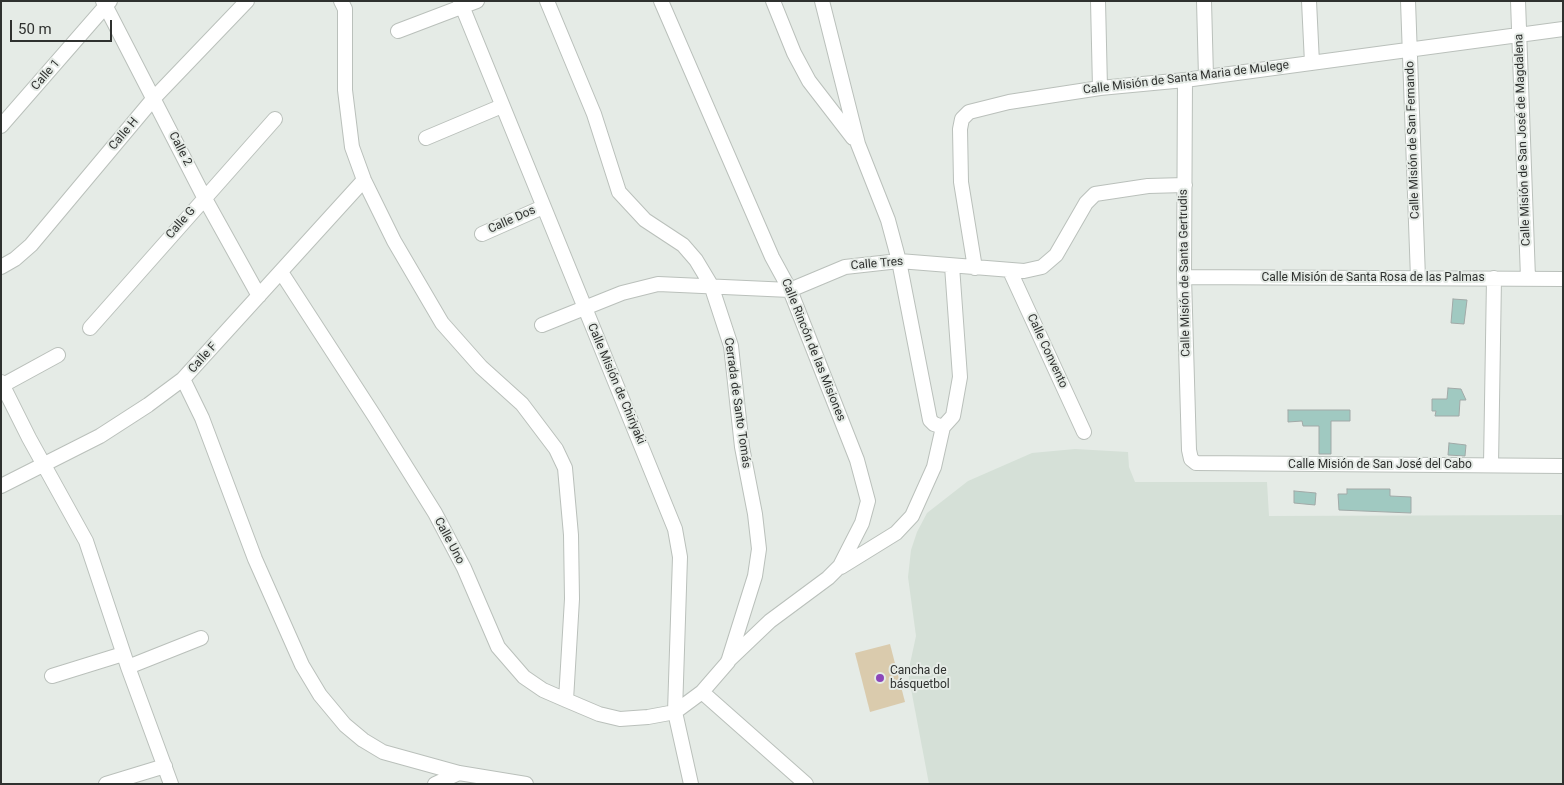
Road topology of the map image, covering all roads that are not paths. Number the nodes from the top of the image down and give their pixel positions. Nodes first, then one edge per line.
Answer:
1 (247, 1) edge
2 (341, 1) edge
3 (477, 1) edge
4 (547, 1) edge
5 (661, 1) edge
6 (773, 1) edge
7 (822, 1) edge
8 (1098, 1) edge
9 (1204, 1) edge
10 (1309, 1) edge
11 (1408, 1) edge
12 (1518, 1) edge
13 (106, 3) edge
14 (461, 4) edge
15 (1563, 28) edge
16 (398, 32) dead end
17 (1519, 34) junction
18 (1410, 49) junction
19 (1312, 63) junction
20 (1206, 77) junction
21 (1184, 80) junction
22 (1100, 88) junction
23 (154, 98) junction
24 (502, 106) junction
25 (274, 119) dead end
26 (1, 126) edge
27 (426, 138) dead end
28 (858, 144) junction
29 (364, 180) junction
30 (1184, 185) junction
31 (204, 197) junction
32 (542, 207) junction
33 (482, 234) dead end
34 (899, 261) junction
35 (952, 266) junction
36 (1, 267) edge
37 (975, 268) junction
38 (1010, 270) junction
39 (281, 272) junction
40 (1184, 277) junction
41 (1418, 278) junction
42 (1494, 278) junction
43 (1528, 278) junction
44 (1563, 278) edge
45 (711, 286) junction
46 (790, 290) junction
47 (259, 296) junction
48 (584, 310) junction
49 (542, 325) dead end
50 (90, 328) dead end
51 (58, 355) dead end
52 (183, 379) junction
53 (2, 383) edge
54 (943, 427) junction
55 (1084, 432) dead end
56 (1196, 463) joint
57 (44, 464) junction
58 (1491, 465) junction
59 (1563, 466) edge
60 (1, 486) edge
61 (836, 569) junction
62 (201, 638) dead end
63 (125, 661) junction
64 (728, 662) junction
65 (52, 676) dead end
66 (702, 692) junction
67 (566, 700) junction
68 (676, 712) junction
69 (165, 766) junction
70 (460, 773) junction
71 (106, 784) edge
72 (171, 784) edge
73 (435, 784) edge
74 (526, 784) edge
75 (691, 784) edge
76 (806, 784) edge

1 - 23 street, Calle H
2 - 29 street
3 - 14 street
4 - 45 street, Cerrada de Santo Tomás
5 - 46 street, Calle Rincón de las Misiones
6 - 28 street
7 - 28 street
8 - 22 street
9 - 20 street
10 - 19 street
11 - 18 street, Calle Misión de San Fernando
12 - 17 street, Calle Misión de San José de Magdalena
13 - 23 street, Calle 2
13 - 26 street, Calle 1
14 - 16 street
14 - 24 street, Calle Misión de Chiriyaki
15 - 17 street, Calle Misión de Santa Maria de Mulege
17 - 18 street, Calle Misión de Santa Maria de Mulege
17 - 43 street, Calle Misión de San José de Magdalena
18 - 19 street, Calle Misión de Santa Maria de Mulege
18 - 41 street, Calle Misión de San Fernando
19 - 20 street, Calle Misión de Santa Maria de Mulege
20 - 21 street, Calle Misión de Santa Maria de Mulege
21 - 22 street, Calle Misión de Santa Maria de Mulege
21 - 30 street, Calle Misión de Santa Gertrudis
22 - 37 street, Calle Misión de Santa Maria de Mulege
23 - 31 street, Calle 2
23 - 36 street, Calle H
24 - 27 street
24 - 32 street, Calle Misión de Chiriyaki
25 - 31 street, Calle G
28 - 34 street
29 - 39 street, Calle F
29 - 67 street
30 - 38 street, Calle Tres
30 - 40 street, Calle Misión de Santa Gertrudis
31 - 47 street, Calle 2
31 - 50 street, Calle G
32 - 33 street, Calle Dos
32 - 48 street, Calle Misión de Chiriyaki
34 - 35 street, Calle Tres
34 - 46 street, Calle Tres
34 - 54 street
35 - 37 street, Calle Tres
35 - 54 street
37 - 38 street, Calle Tres
38 - 55 street, Calle Convento
39 - 47 street, Calle F
39 - 67 street, Calle Uno
40 - 41 street, Calle Misión de Santa Rosa de las Palmas
40 - 56 street, Calle Misión de Santa Gertrudis
41 - 42 street, Calle Misión de Santa Rosa de las Palmas
42 - 43 street, Calle Misión de Santa Rosa de las Palmas
42 - 58 street
43 - 44 street, Calle Misión de Santa Rosa de las Palmas
45 - 46 street, Calle Tres
45 - 48 street, Calle Tres
45 - 64 street, Cerrada de Santo Tomás
46 - 61 street, Calle Rincón de las Misiones
47 - 52 street, Calle F
48 - 49 street, Calle Tres
48 - 68 street, Calle Misión de Chiriyaki
51 - 53 street
52 - 57 street, Calle F
52 - 70 street
53 - 57 street
54 - 61 street
56 - 58 street, Calle Misión de San José del Cabo
57 - 60 street, Calle F
57 - 63 street
58 - 59 street, Calle Misión de San José del Cabo
61 - 64 street, Calle Rincón de las Misiones
62 - 63 street
63 - 65 street
63 - 69 street
64 - 66 street, Cerrada de Santo Tomás
66 - 68 street, Cerrada de Santo Tomás
66 - 76 street
67 - 68 street, Calle Uno
68 - 75 street, Calle Misión de Chiriyaki
69 - 71 street
69 - 72 street
70 - 73 street
70 - 74 street

